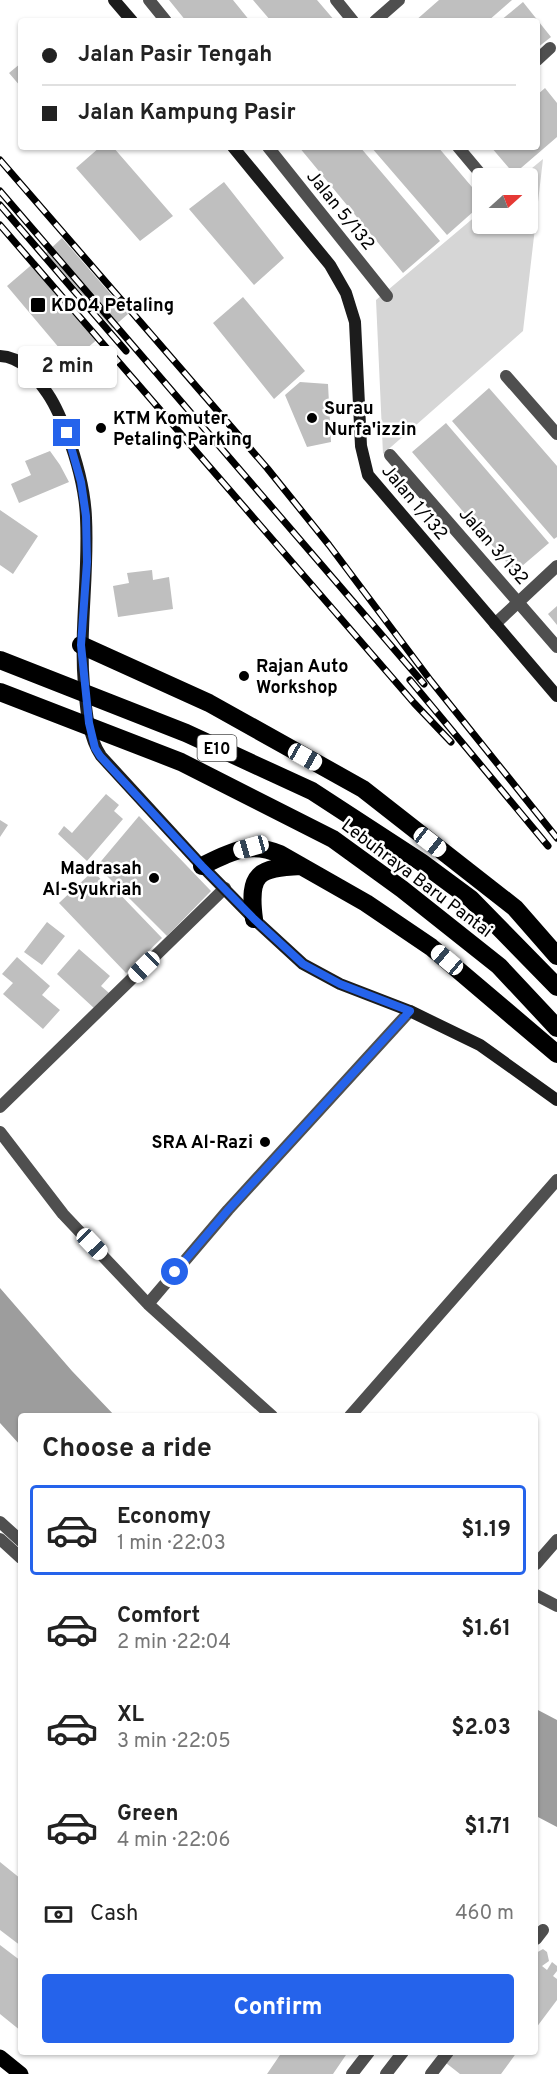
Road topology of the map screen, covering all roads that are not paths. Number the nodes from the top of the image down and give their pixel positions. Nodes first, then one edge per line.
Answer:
1 (114, 0) edge
2 (148, 0) edge
3 (336, 0) edge
4 (399, 0) edge
5 (129, 18) edge
6 (163, 18) edge
7 (351, 18) edge
8 (378, 18) edge
9 (550, 48) dead end
10 (540, 57) edge
11 (235, 150) edge
12 (270, 150) edge
13 (461, 150) edge
14 (476, 168) edge
15 (387, 296) dead end
16 (0, 356) edge
17 (506, 376) dead end
18 (557, 434) edge
19 (390, 455) dead end
20 (557, 566) edge
21 (519, 602) junction
22 (495, 624) junction
23 (81, 645) junction
24 (557, 647) edge
25 (0, 660) edge
26 (0, 692) edge
27 (557, 696) edge
28 (202, 866) junction
29 (303, 866) junction
30 (225, 888) junction
31 (254, 919) junction
32 (557, 956) edge
33 (557, 987) edge
34 (410, 1011) junction
35 (557, 1028) edge
36 (557, 1054) edge
37 (557, 1100) edge
38 (0, 1107) edge
39 (0, 1132) edge
40 (557, 1180) edge
41 (148, 1304) junction
42 (269, 1413) edge
43 (353, 1413) edge
44 (0, 1522) edge
45 (18, 1538) edge
46 (0, 1539) edge
47 (557, 1540) edge
48 (18, 1555) edge
49 (538, 1561) edge
50 (538, 1596) edge
51 (557, 1606) edge
52 (367, 2055) edge
53 (401, 2055) edge
54 (446, 2055) edge
55 (0, 2057) edge
56 (392, 2072) edge
57 (21, 2074) edge
58 (352, 2074) edge
59 (431, 2074) edge

1 - 5 street
2 - 6 street
3 - 7 street
4 - 8 street
9 - 10 street
11 - 22 street, Jalan 1/132
12 - 15 street, Jalan 5/132
13 - 14 street
16 - 23 street
17 - 18 street
19 - 21 street, Jalan 3/132
20 - 21 street
21 - 22 street
21 - 24 street, Jalan 3/132
22 - 27 street, Jalan 1/132
23 - 28 street
23 - 32 highway
25 - 33 highway, Lebuhraya Baru Pantai / E10
26 - 35 highway, Lebuhraya Baru Pantai / E10
28 - 29 highway
28 - 30 street
29 - 31 highway
29 - 36 highway
30 - 31 street
30 - 38 street
31 - 34 street
34 - 37 street
34 - 41 street
39 - 41 street
40 - 43 street
41 - 42 street
44 - 45 street
46 - 48 street
47 - 49 street
50 - 51 street
52 - 58 street
53 - 56 street
54 - 59 street
55 - 57 main road

